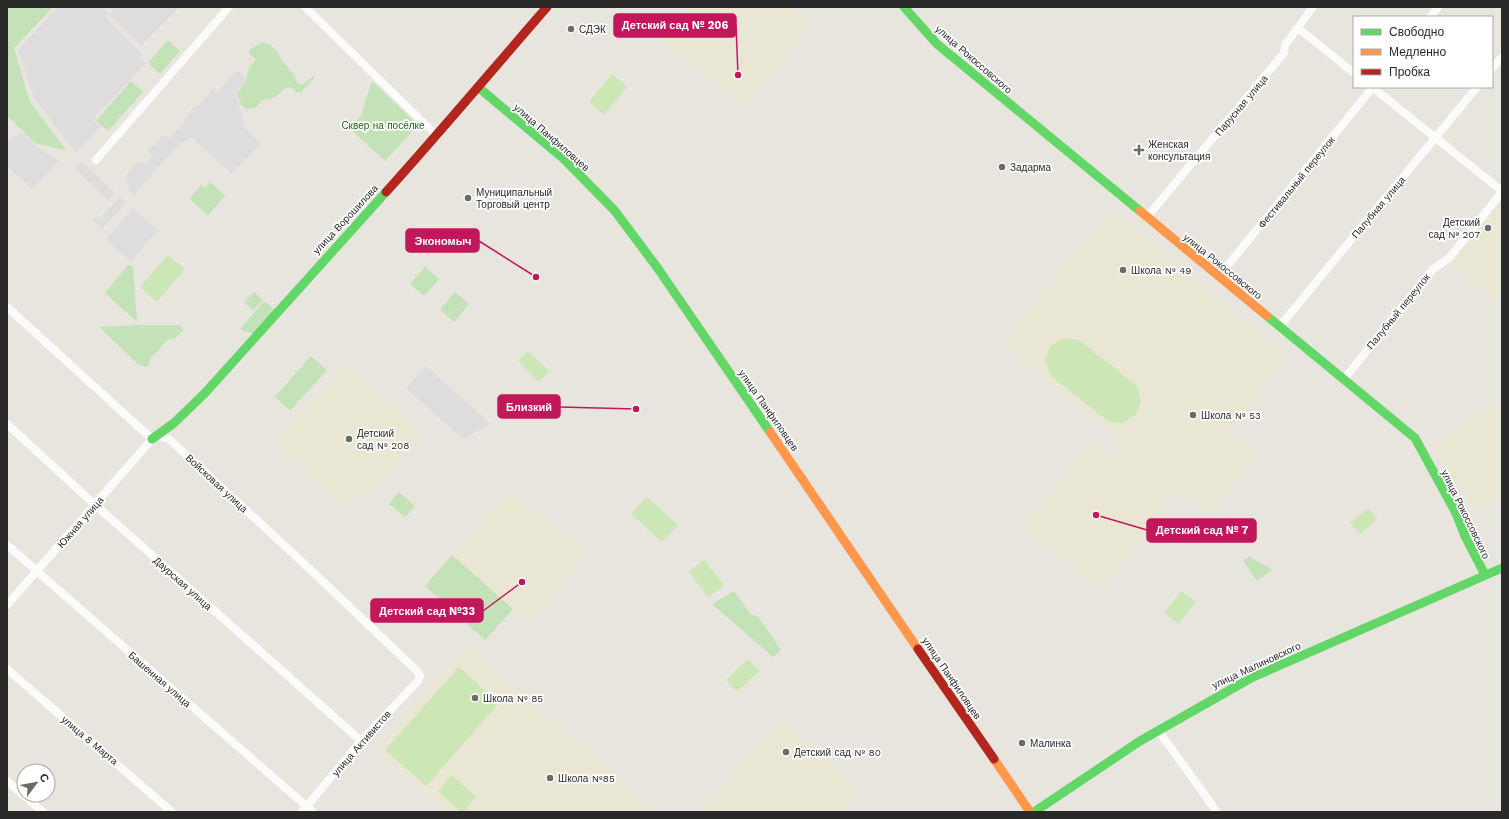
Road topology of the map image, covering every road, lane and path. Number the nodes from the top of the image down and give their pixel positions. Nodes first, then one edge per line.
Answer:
1 (230, 7) edge
2 (305, 7) edge
3 (547, 7) edge
4 (904, 7) edge
5 (1313, 7) edge
6 (1438, 7) edge
7 (1431, 16) edge
8 (1298, 28) junction
9 (1502, 57) edge
10 (1493, 68) edge
11 (1353, 72) edge
12 (478, 87) junction
13 (1371, 88) edge
14 (1373, 88) edge
15 (1476, 88) edge
16 (438, 136) junction
17 (1435, 138) junction
18 (96, 160) dead end
19 (1502, 191) edge
20 (1147, 217) junction
21 (1219, 276) junction
22 (7, 307) edge
23 (1280, 326) junction
24 (1344, 379) junction
25 (7, 424) edge
26 (152, 439) junction
27 (95, 505) junction
28 (7, 545) edge
29 (1502, 568) edge
30 (36, 572) junction
31 (1485, 575) junction
32 (7, 605) edge
33 (7, 669) edge
34 (420, 676) joint
35 (1158, 730) junction
36 (361, 742) junction
37 (7, 781) edge
38 (307, 810) edge
39 (43, 812) edge
40 (172, 812) edge
41 (1030, 812) edge
42 (1034, 812) edge
43 (1217, 812) edge

1 - 18 street
2 - 16 street
3 - 12 street, улица Ворошилова
4 - 20 street, улица Рокоссовского
5 - 8 street, Парусная улица
6 - 7 street
8 - 11 street
8 - 20 street, Парусная улица
9 - 10 street
12 - 16 street, улица Ворошилова
12 - 41 street, улица Панфиловцев
13 - 21 street, Фестивальный переулок
14 - 17 street
15 - 17 street, Палубная улица
16 - 26 street, улица Ворошилова
17 - 19 street
17 - 23 street, Палубная улица
19 - 24 street, Палубный переулок
20 - 21 street, улица Рокоссовского
21 - 23 street, улица Рокоссовского
22 - 26 street
23 - 24 street, улица Рокоссовского
24 - 31 street, улица Рокоссовского
25 - 27 street, Даурская улица
26 - 27 street, Южная улица
26 - 34 street, Войсковая улица
27 - 30 street, Южная улица
27 - 36 street, Даурская улица
28 - 30 street, Башенная улица
29 - 31 street, улица Малиновского
30 - 32 street, Южная улица
30 - 38 street, Башенная улица
31 - 35 street, улица Малиновского
33 - 40 street, улица 8 Марта
34 - 36 street, улица Активистов
35 - 42 street, улица Малиновского
35 - 43 street
36 - 38 street, улица Активистов
37 - 39 street

